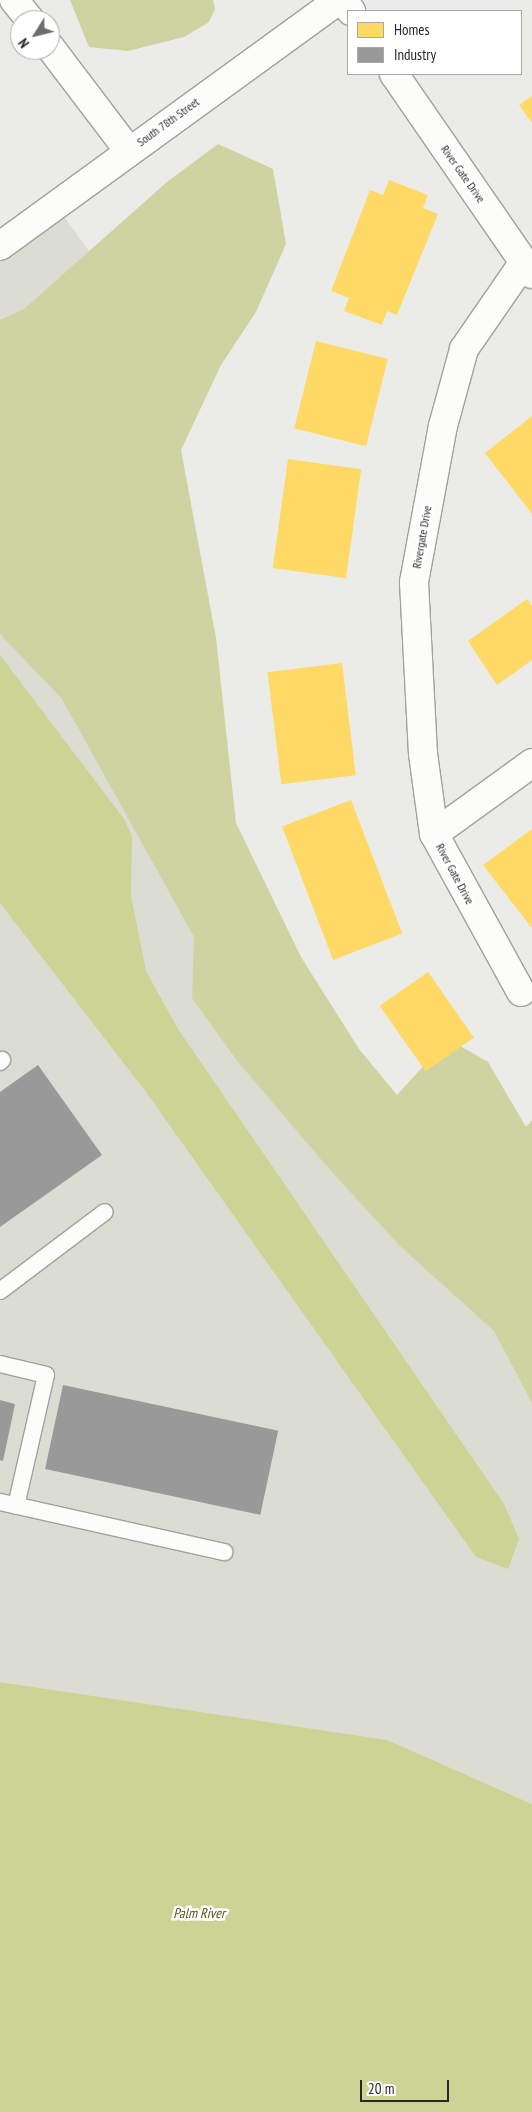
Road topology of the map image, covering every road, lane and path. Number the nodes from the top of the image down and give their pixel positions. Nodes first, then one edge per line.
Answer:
1 (14, 0) edge
2 (338, 0) edge
3 (22, 10) edge
4 (60, 60) edge
5 (395, 75) edge
6 (129, 151) junction
7 (0, 246) edge
8 (528, 268) edge
9 (532, 763) edge
10 (434, 834) junction
11 (521, 992) dead end
12 (105, 1212) dead end
13 (0, 1291) edge
14 (0, 1364) edge
15 (8, 1504) edge
16 (224, 1552) dead end

1 - 3 main road
2 - 6 main road, South 78th Street
4 - 6 main road
5 - 8 main road, River Gate Drive
6 - 7 main road, South 78th Street
8 - 10 main road, Rivergate Drive
9 - 10 main road, River Gate Drive
10 - 11 main road, River Gate Drive
12 - 13 lane
14 - 15 lane
15 - 16 lane

